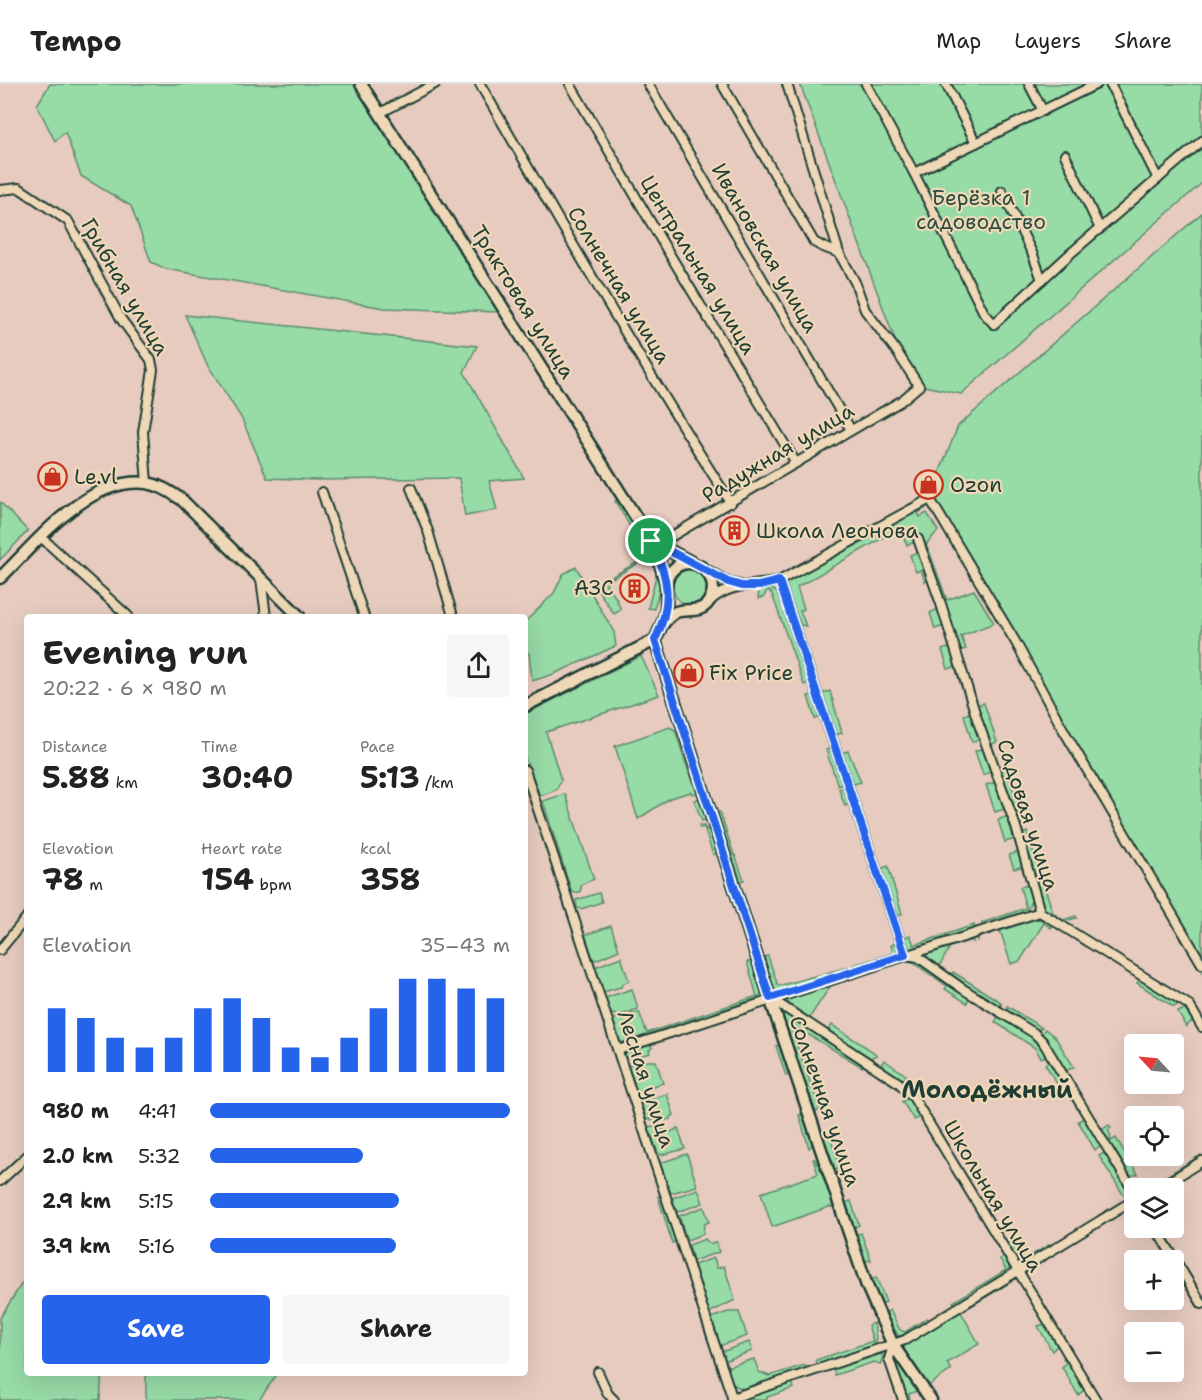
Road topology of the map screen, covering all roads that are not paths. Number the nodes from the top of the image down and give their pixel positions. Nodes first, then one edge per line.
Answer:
1 (361, 84) edge
2 (435, 84) edge
3 (480, 84) edge
4 (570, 84) edge
5 (648, 84) edge
6 (722, 84) edge
7 (788, 84) edge
8 (866, 84) edge
9 (946, 84) edge
10 (1029, 84) edge
11 (1097, 84) edge
12 (1110, 84) edge
13 (1043, 111) junction
14 (380, 113) junction
15 (1202, 141) edge
16 (976, 143) junction
17 (1065, 154) dead end
18 (914, 173) junction
19 (1158, 179) junction
20 (0, 190) edge
21 (1002, 190) dead end
22 (1100, 229) junction
23 (839, 253) junction
24 (1042, 279) junction
25 (851, 430) junction
26 (796, 463) junction
27 (147, 483) junction
28 (411, 488) dead end
29 (322, 492) dead end
30 (731, 503) junction
31 (42, 538) junction
32 (918, 539) dead end
33 (651, 541) junction
34 (698, 565) junction
35 (261, 577) junction
36 (0, 579) edge
37 (779, 581) junction
38 (742, 586) junction
39 (666, 589) junction
40 (709, 602) junction
41 (686, 611) junction
42 (126, 614) edge
43 (266, 614) edge
44 (297, 614) edge
45 (363, 614) edge
46 (452, 614) edge
47 (662, 625) junction
48 (655, 640) junction
49 (528, 704) edge
50 (528, 778) edge
51 (1040, 912) junction
52 (24, 921) edge
53 (0, 950) edge
54 (905, 955) junction
55 (1202, 964) edge
56 (770, 998) junction
57 (1202, 1027) edge
58 (618, 1050) junction
59 (24, 1159) edge
60 (1202, 1161) edge
61 (1126, 1178) edge
62 (1175, 1178) edge
63 (0, 1181) edge
64 (1124, 1206) edge
65 (1162, 1238) edge
66 (1017, 1272) junction
67 (1202, 1304) edge
68 (893, 1345) junction
69 (598, 1372) dead end
70 (733, 1399) edge
71 (614, 1400) edge
72 (903, 1400) edge
73 (931, 1400) edge
74 (1096, 1400) edge

1 - 14 street, Трактовая улица
2 - 14 street
3 - 30 street, Солнечная улица
4 - 26 street, Центральная улица
5 - 25 street, Ивановская улица
6 - 23 street
7 - 23 street
8 - 18 street
9 - 16 street
10 - 13 street
11 - 13 street
12 - 19 street
13 - 16 street
14 - 33 street, Трактовая улица
15 - 19 street
16 - 18 street
17 - 22 street
18 - 24 street
19 - 22 street
20 - 27 street, Грибная улица
21 - 24 street
22 - 24 street
23 - 25 street, Радужная улица
25 - 26 street, Радужная улица
26 - 30 street, Радужная улица
27 - 31 street
27 - 35 street
28 - 46 street
29 - 45 street
30 - 33 street, Радужная улица
31 - 36 street
31 - 42 street
32 - 51 street, Садовая улица
33 - 34 street
33 - 39 street, Трактовая улица
34 - 38 street
34 - 39 street
34 - 40 street
35 - 43 street
35 - 44 street
37 - 38 street
37 - 54 street
37 - 55 street
38 - 40 street
39 - 41 street
39 - 47 street
40 - 41 street
41 - 47 street
47 - 48 street
48 - 49 street
48 - 56 street, Солнечная улица
50 - 58 street, Лесная улица
51 - 54 street
51 - 57 street, Садовая улица
52 - 53 street
54 - 56 street
54 - 61 street
56 - 58 street
56 - 66 street, Школьная улица
56 - 68 street, Солнечная улица
58 - 70 street, Лесная улица
59 - 63 street
60 - 62 street
64 - 66 street
65 - 67 street
66 - 68 street
66 - 74 street, Школьная улица
68 - 70 street
68 - 72 street, Солнечная улица
68 - 73 street
69 - 71 street

